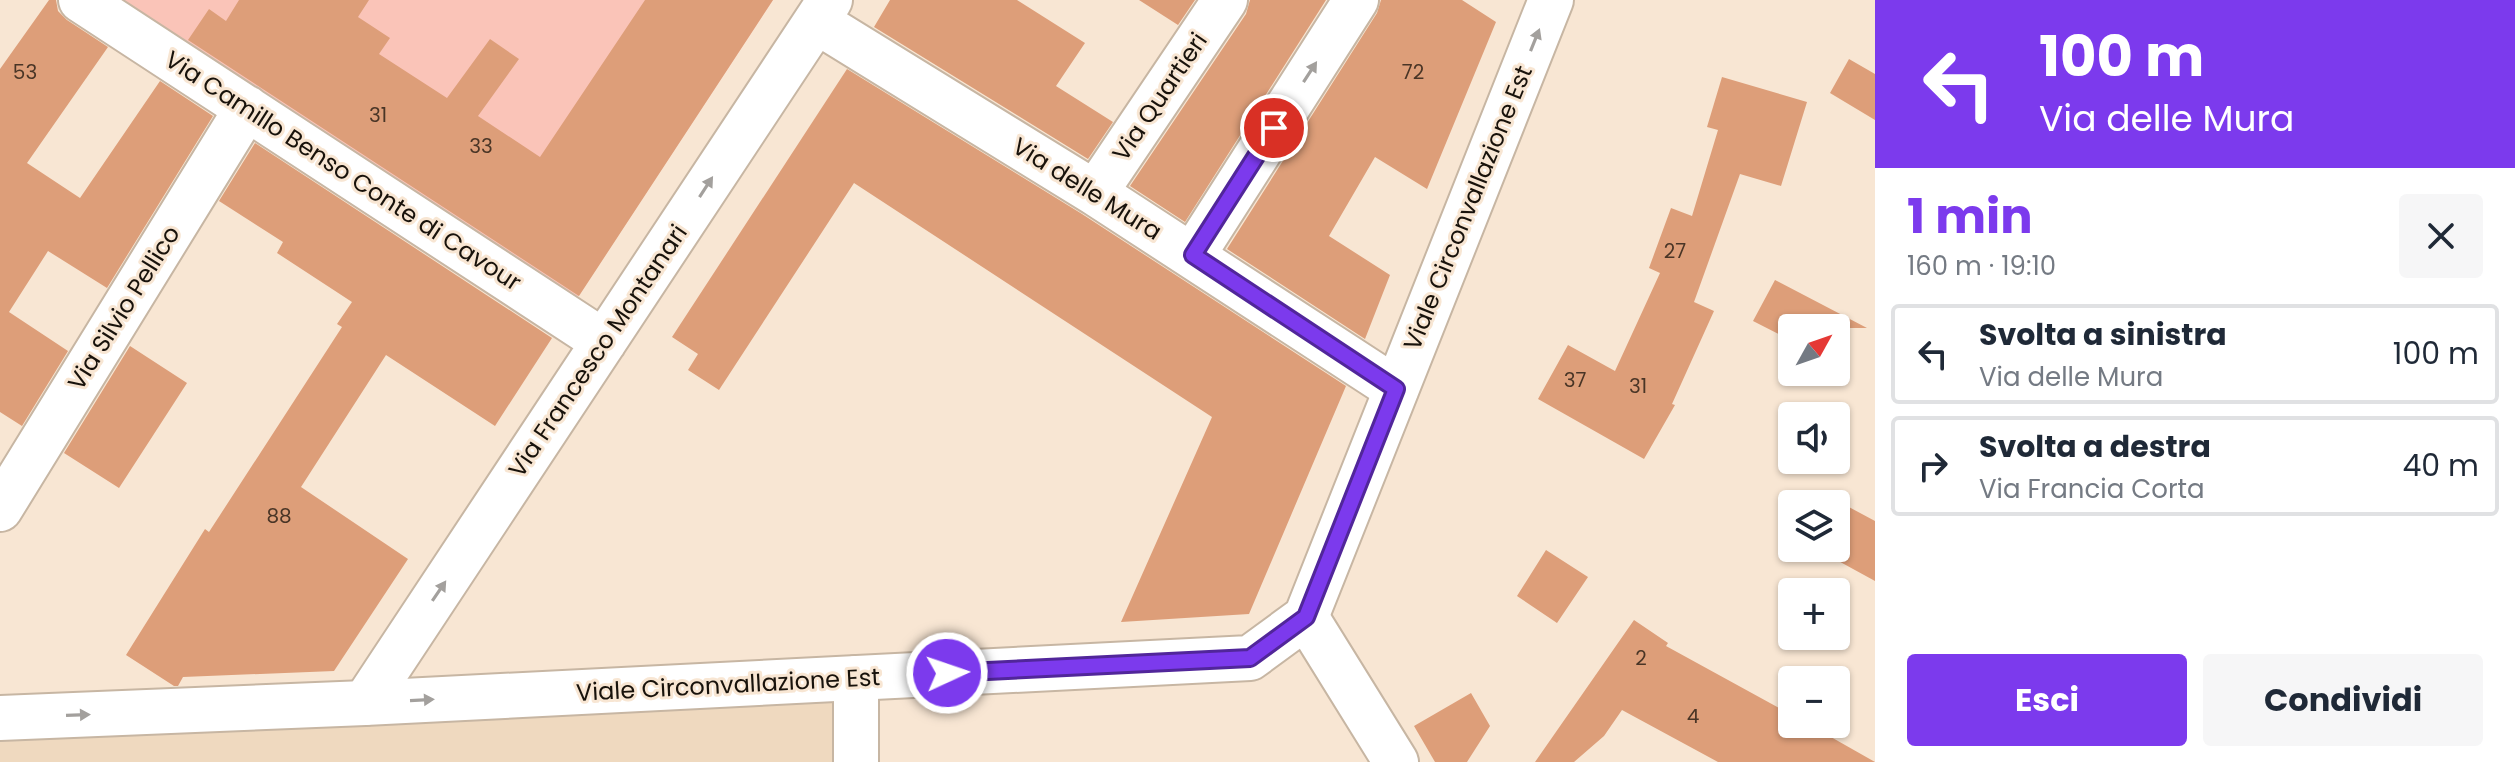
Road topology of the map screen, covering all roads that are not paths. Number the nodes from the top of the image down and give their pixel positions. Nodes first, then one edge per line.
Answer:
1 (81, 0) edge
2 (1225, 0) edge
3 (1356, 0) edge
4 (1551, 0) edge
5 (823, 11) edge
6 (247, 108) junction
7 (1095, 193) junction
8 (1193, 255) junction
9 (604, 342) junction
10 (1396, 389) junction
11 (0, 509) edge
12 (1306, 617) junction
13 (856, 678) junction
14 (365, 703) junction
15 (0, 718) edge
16 (856, 762) edge
17 (1396, 762) edge

1 - 6 street, Via Camillo Benso Conte di Cavour
2 - 7 street, Via Quartieri
8 -> 3 street
10 -> 4 street, Viale Circonvallazione Est
5 - 7 street, Via delle Mura
9 -> 5 street, Via Francesco Montanari
6 - 9 street, Via Camillo Benso Conte di Cavour
6 - 11 street, Via Silvio Pellico
7 - 8 street, Via delle Mura
8 - 10 street, Via delle Mura
14 -> 9 street, Via Francesco Montanari
10 - 12 street, Viale Circonvallazione Est
12 - 13 street, Viale Circonvallazione Est
12 - 17 street
14 -> 13 street, Viale Circonvallazione Est
13 - 16 street
15 -> 14 street, Viale Circonvallazione Est

